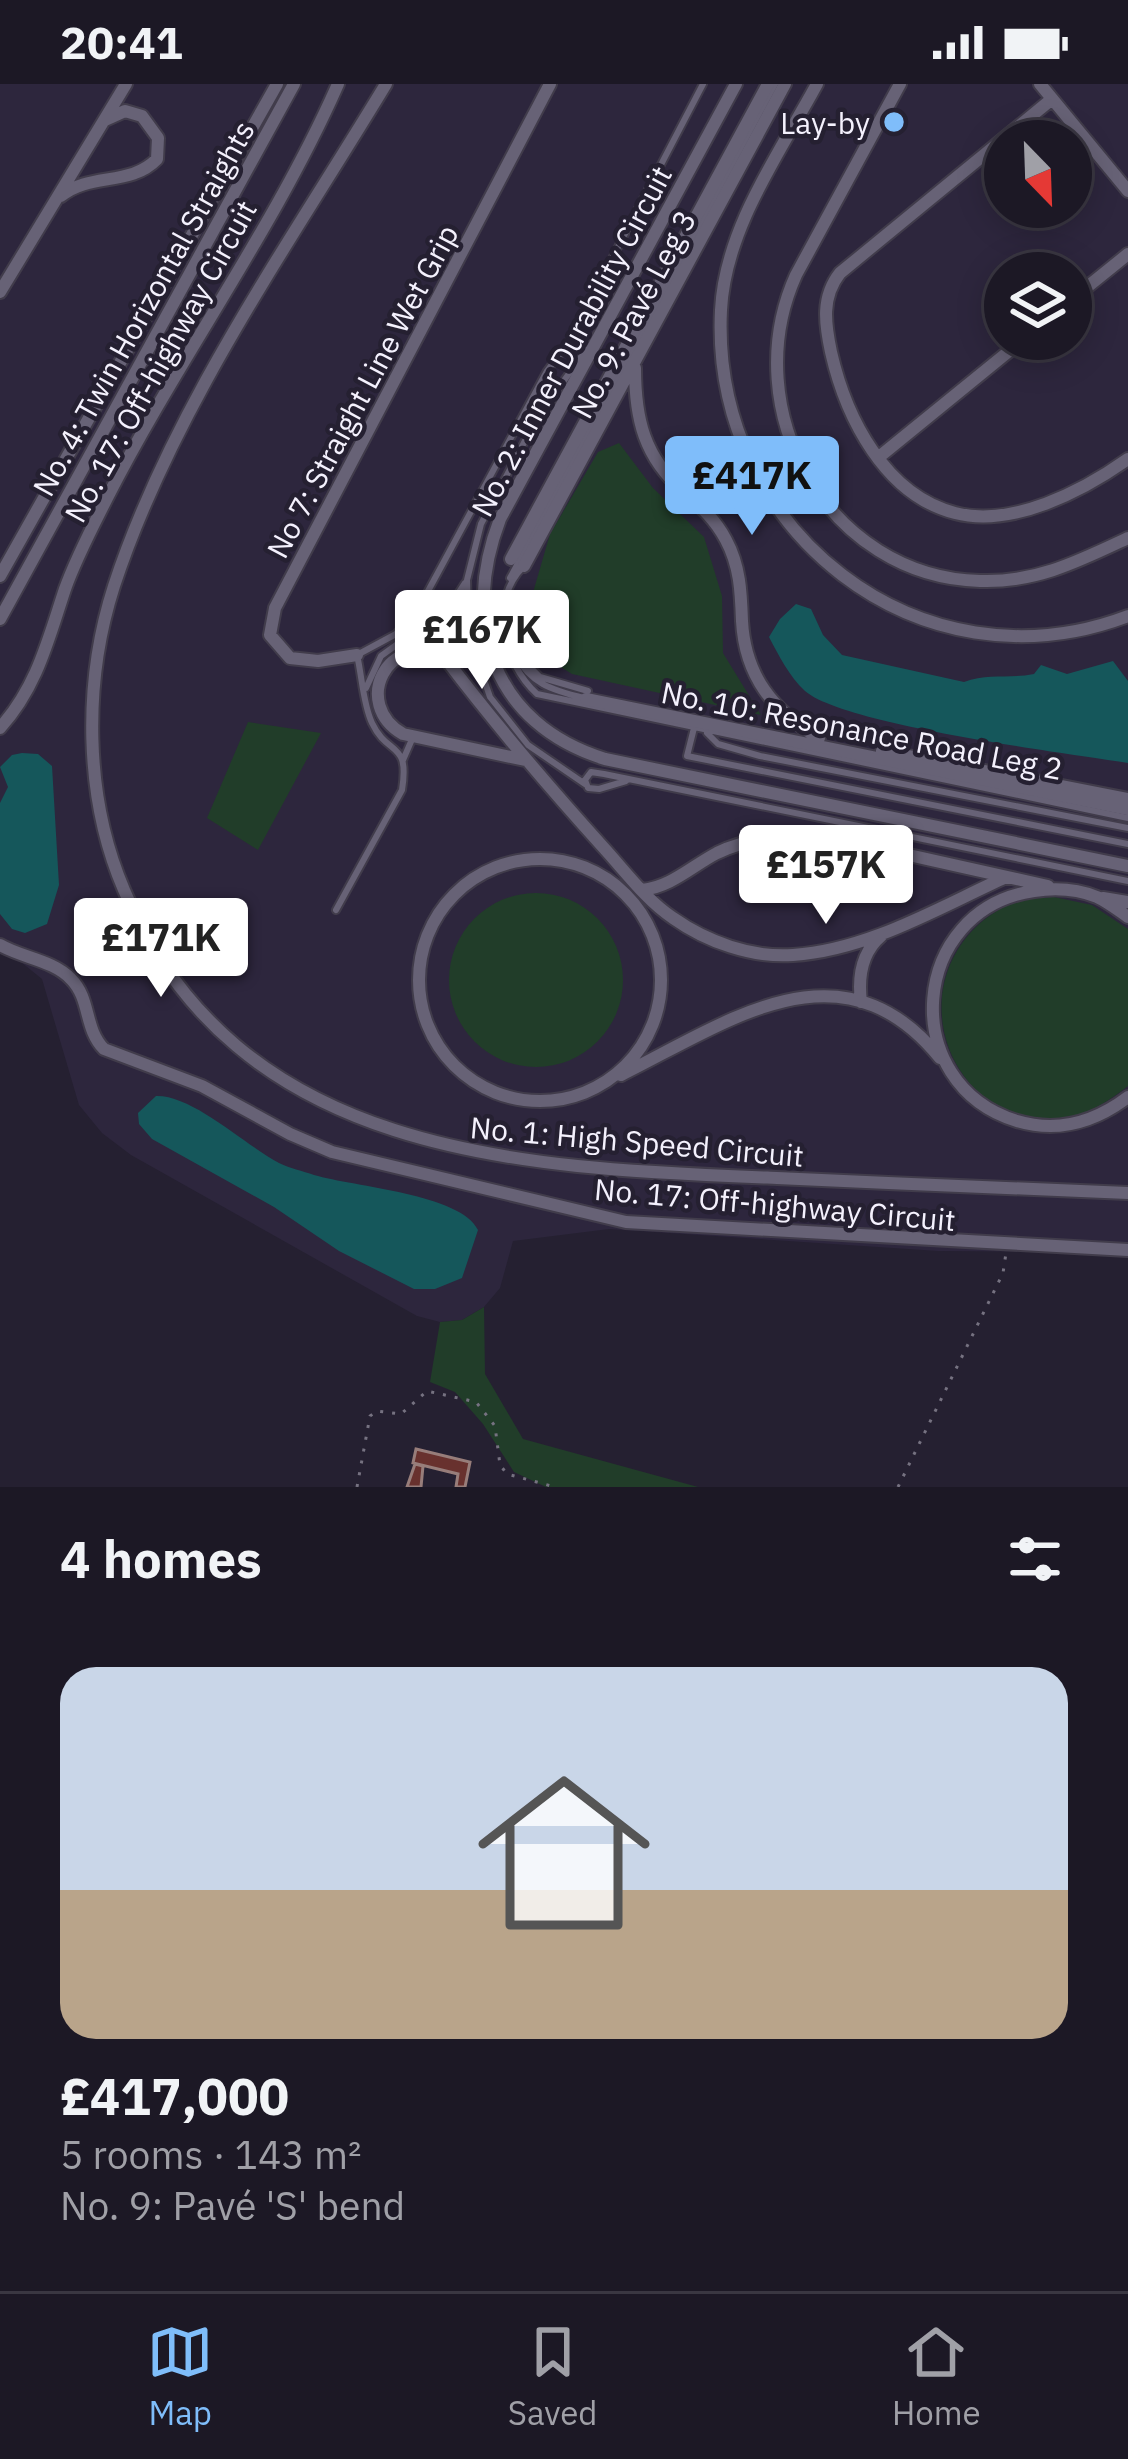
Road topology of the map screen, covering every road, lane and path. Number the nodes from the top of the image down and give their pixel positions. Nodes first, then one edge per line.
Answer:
1 (126, 84) edge
2 (277, 84) edge
3 (294, 84) edge
4 (338, 84) edge
5 (386, 84) edge
6 (550, 84) edge
7 (703, 84) edge
8 (736, 84) edge
9 (771, 84) edge
10 (785, 84) edge
11 (817, 84) edge
12 (900, 84) edge
13 (1040, 84) edge
14 (1052, 99) junction
15 (103, 122) junction
16 (1128, 191) edge
17 (40, 226) junction
18 (1128, 254) edge
19 (1092, 283) edge
20 (0, 292) edge
21 (597, 339) junction
22 (998, 360) edge
23 (635, 361) junction
24 (879, 457) junction
25 (1128, 459) edge
26 (1128, 538) edge
27 (518, 563) junction
28 (0, 576) edge
29 (466, 580) junction
30 (508, 581) junction
31 (428, 594) junction
32 (454, 599) junction
33 (1128, 616) edge
34 (0, 619) edge
35 (509, 644) junction
36 (358, 655) junction
37 (365, 689) junction
38 (586, 695) junction
39 (0, 728) edge
40 (694, 728) junction
41 (704, 730) junction
42 (412, 736) junction
43 (819, 738) junction
44 (404, 760) junction
45 (525, 760) junction
46 (626, 781) junction
47 (585, 784) junction
48 (1128, 799) edge
49 (1128, 813) edge
50 (1128, 829) edge
51 (1128, 844) edge
52 (1128, 866) edge
53 (1006, 877) junction
54 (609, 879) junction
55 (1128, 881) edge
56 (1055, 888) junction
57 (643, 890) junction
58 (1096, 896) junction
59 (1128, 902) edge
60 (336, 910) dead end
61 (1128, 917) edge
62 (886, 932) junction
63 (0, 945) edge
64 (861, 1002) junction
65 (945, 1064) junction
66 (601, 1085) junction
67 (1128, 1097) edge
68 (1128, 1193) edge
69 (1007, 1245) junction
70 (1128, 1250) edge
71 (357, 1487) edge
72 (555, 1487) edge
73 (898, 1487) edge

1 - 15 street
2 - 28 street, No. 4: Twin Horizontal Straights
3 - 34 street, No. 4: Twin Horizontal Straights
4 - 39 street, No. 17: Off-highway Circuit
5 - 68 street, No. 1: High Speed Circuit
6 - 36 street, No 7: Straight Line Wet Grip
7 - 31 lane
8 - 21 street, No. 2: Inner Durability Circuit
9 - 27 street
9 - 30 lane
10 - 23 street, No. 9: Pavé Leg 3
11 - 33 street
12 - 26 street
13 - 14 street
14 - 16 street
14 - 24 street
15 - 17 street
15 - 17 street
17 - 20 street
18 - 19 street
21 - 29 lane
21 - 52 street, No. 2: Inner Durability Circuit
22 - 24 street
23 - 27 street, No. 9: Pavé Leg 3
23 - 43 street
24 - 25 street
27 - 30 lane
27 - 30 lane
29 - 32 lane
29 - 47 lane
30 - 35 lane
31 - 32 lane
31 - 36 lane
32 - 37 lane
35 - 38 lane
35 - 40 lane
36 - 37 lane
37 - 44 lane
38 - 43 street
38 - 49 street, No. 10: Resonance Road Leg 2
40 - 41 lane
40 - 51 lane
41 - 49 lane
41 - 50 lane
42 - 44 lane
42 - 45 street
42 - 45 street
43 - 48 street
44 - 60 lane
45 - 57 street
46 - 47 lane
46 - 47 lane
46 - 55 lane
53 - 56 street
53 - 57 street
53 - 62 street
54 - 57 street
54 - 66 street
54 - 66 street
56 - 58 street
56 - 65 street
57 - 62 street
58 - 59 street
58 - 61 street
62 - 64 street
63 - 69 street, No. 17: Off-highway Circuit
64 - 65 street
64 - 66 street
65 - 67 street
69 - 70 street, No. 17: Off-highway Circuit
69 - 73 path
71 - 72 path

